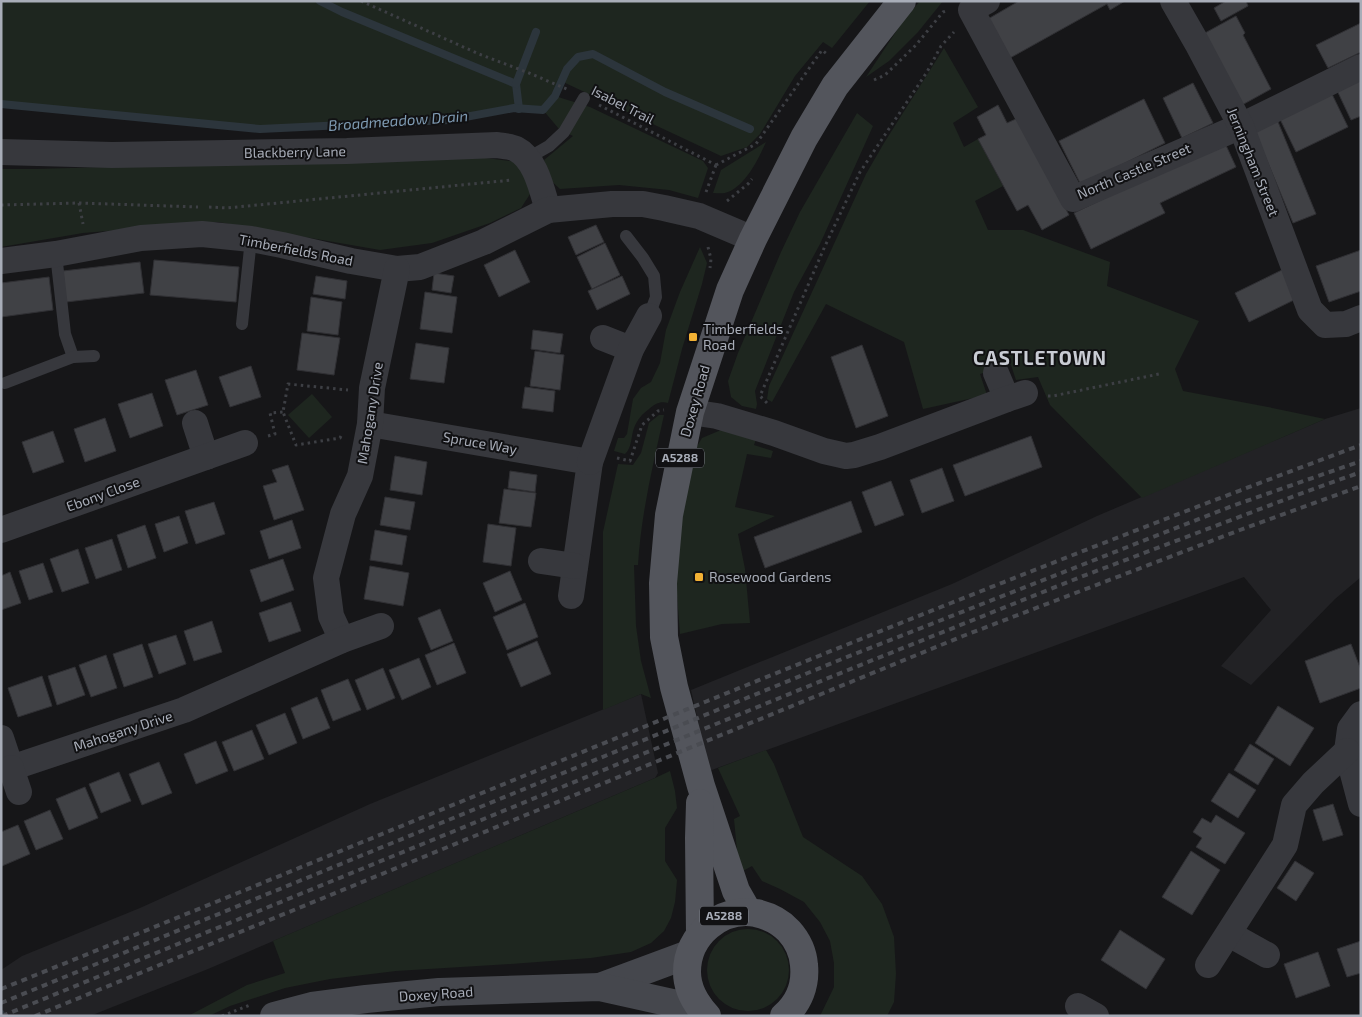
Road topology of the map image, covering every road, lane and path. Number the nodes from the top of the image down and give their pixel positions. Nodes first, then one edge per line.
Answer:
1 (361, 1) edge
2 (902, 1) edge
3 (1173, 1) edge
4 (979, 6) edge
5 (831, 57) dead end
6 (1361, 67) edge
7 (872, 81) dead end
8 (584, 98) junction
9 (1241, 126) junction
10 (1, 152) edge
11 (716, 165) junction
12 (533, 168) junction
13 (704, 197) dead end
14 (719, 200) dead end
15 (726, 202) dead end
16 (1, 205) edge
17 (548, 210) junction
18 (626, 236) dead end
19 (251, 239) junction
20 (753, 239) junction
21 (56, 254) junction
22 (1, 261) edge
23 (397, 269) junction
24 (649, 316) joint
25 (1361, 318) edge
26 (242, 324) dead end
27 (603, 338) dead end
28 (631, 348) junction
29 (73, 356) junction
30 (94, 356) dead end
31 (996, 373) dead end
32 (1159, 374) dead end
33 (5, 383) dead end
34 (1016, 396) junction
35 (348, 399) dead end
36 (680, 411) junction
37 (195, 424) dead end
38 (370, 424) junction
39 (342, 431) dead end
40 (774, 433) junction
41 (245, 444) dead end
42 (206, 457) junction
43 (590, 462) junction
44 (1, 530) edge
45 (541, 561) dead end
46 (575, 566) junction
47 (571, 596) dead end
48 (381, 626) dead end
49 (342, 640) junction
50 (1361, 714) edge
51 (1, 738) edge
52 (1347, 751) junction
53 (11, 768) junction
54 (698, 775) junction
55 (19, 792) dead end
56 (1361, 804) edge
57 (748, 912) junction
58 (1229, 934) junction
59 (695, 944) junction
60 (1267, 955) dead end
61 (1208, 965) dead end
62 (600, 987) junction
63 (266, 1009) edge
64 (703, 1011) edge
65 (788, 1014) edge
66 (222, 1016) edge

1 - 8 path, Isabel Trail
2 - 20 main road, Doxey Road / A5288
3 - 9 street, Jerningham Street
4 - 7 path
4 - 9 street, North Castle Street
4 - 40 path
5 - 11 path
6 - 9 street, North Castle Street
8 - 11 path, Isabel Trail
8 - 12 lane
9 - 25 street, Jerningham Street
10 - 12 street, Blackberry Lane
11 - 13 path
12 - 16 path
12 - 17 street
14 - 15 path
17 - 20 street, Timberfields Road
17 - 23 street, Timberfields Road
18 - 24 lane
19 - 21 street, Timberfields Road
19 - 23 street, Timberfields Road
19 - 26 lane
20 - 36 main road, Doxey Road / A5288
21 - 22 street, Timberfields Road
21 - 29 lane
23 - 38 street, Mahogany Drive
24 - 28 street
27 - 28 street
28 - 43 street
29 - 30 lane
29 - 33 lane
31 - 34 street
32 - 34 path
34 - 40 street
35 - 39 path
36 - 40 street
36 - 43 path
36 - 54 main road, Doxey Road / A5288
37 - 42 street
38 - 43 street, Spruce Way
38 - 49 street, Mahogany Drive
41 - 42 street, Ebony Close
42 - 44 street, Ebony Close
43 - 46 street
45 - 46 street
46 - 47 street
48 - 49 street, Mahogany Drive
49 - 53 street, Mahogany Drive
50 - 52 street
51 - 53 street
52 - 56 street
52 - 58 street
53 - 55 street
54 - 57 main road, Doxey Road / A5288
54 - 59 main road, Doxey Road / A5288
57 - 59 main road, A5288
57 - 65 main road, A5288
58 - 60 street
58 - 61 street
59 - 62 street, Doxey Road
59 - 64 main road, A5288
62 - 63 street, Doxey Road
62 - 64 street, Doxey Road
63 - 66 path

